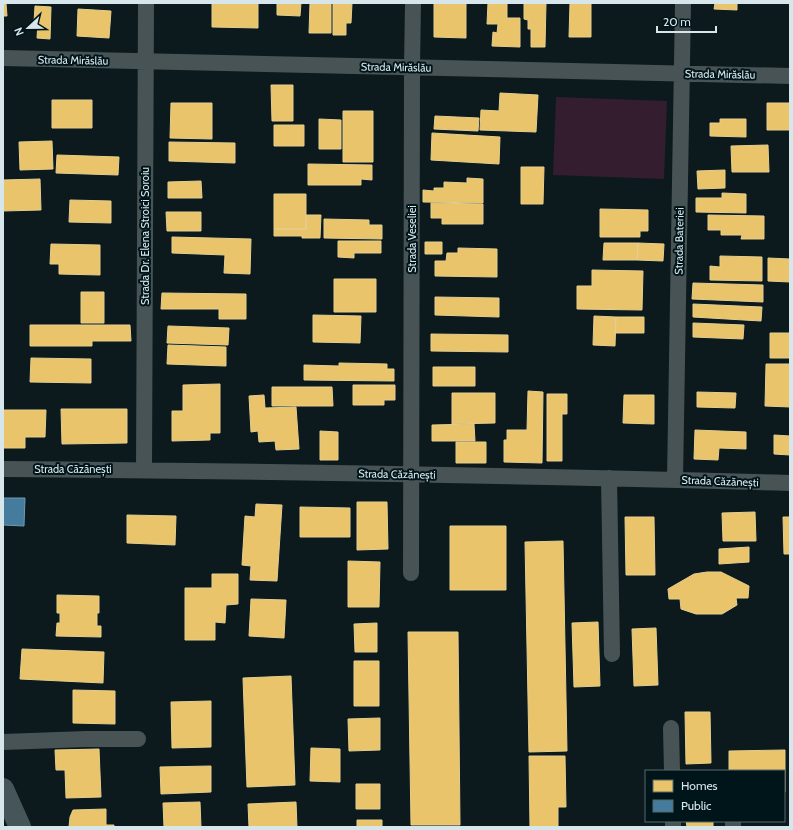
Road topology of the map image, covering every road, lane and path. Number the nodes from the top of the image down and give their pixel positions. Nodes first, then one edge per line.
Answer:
1 (146, 3) edge
2 (413, 3) edge
3 (683, 3) edge
4 (3, 58) edge
5 (146, 62) junction
6 (412, 68) junction
7 (682, 74) junction
8 (790, 76) edge
9 (3, 469) edge
10 (144, 470) junction
11 (411, 475) junction
12 (609, 478) junction
13 (675, 480) junction
14 (790, 483) edge
15 (411, 573) dead end
16 (612, 654) dead end
17 (671, 728) dead end
18 (138, 739) dead end
19 (3, 742) edge
20 (672, 770) edge
21 (3, 789) edge
22 (20, 827) edge

1 - 5 street, Strada Dr. Elena Stroici Soroiu
2 - 6 street, Strada Veseliei
3 - 7 street, Strada Bateriei
4 - 5 street, Strada Mirăslău
5 - 6 street, Strada Mirăslău
5 - 10 street, Strada Dr. Elena Stroici Soroiu
6 - 7 street, Strada Mirăslău
6 - 11 street, Strada Veseliei
7 - 8 street, Strada Mirăslău
7 - 13 street, Strada Bateriei
9 - 10 street, Strada Căzănești
10 - 11 street, Strada Căzănești
11 - 12 street, Strada Căzănești
11 - 15 street, Strada Veseliei
12 - 13 street, Strada Căzănești
12 - 16 street
13 - 14 street, Strada Căzănești
17 - 20 street
18 - 19 street
21 - 22 main road

